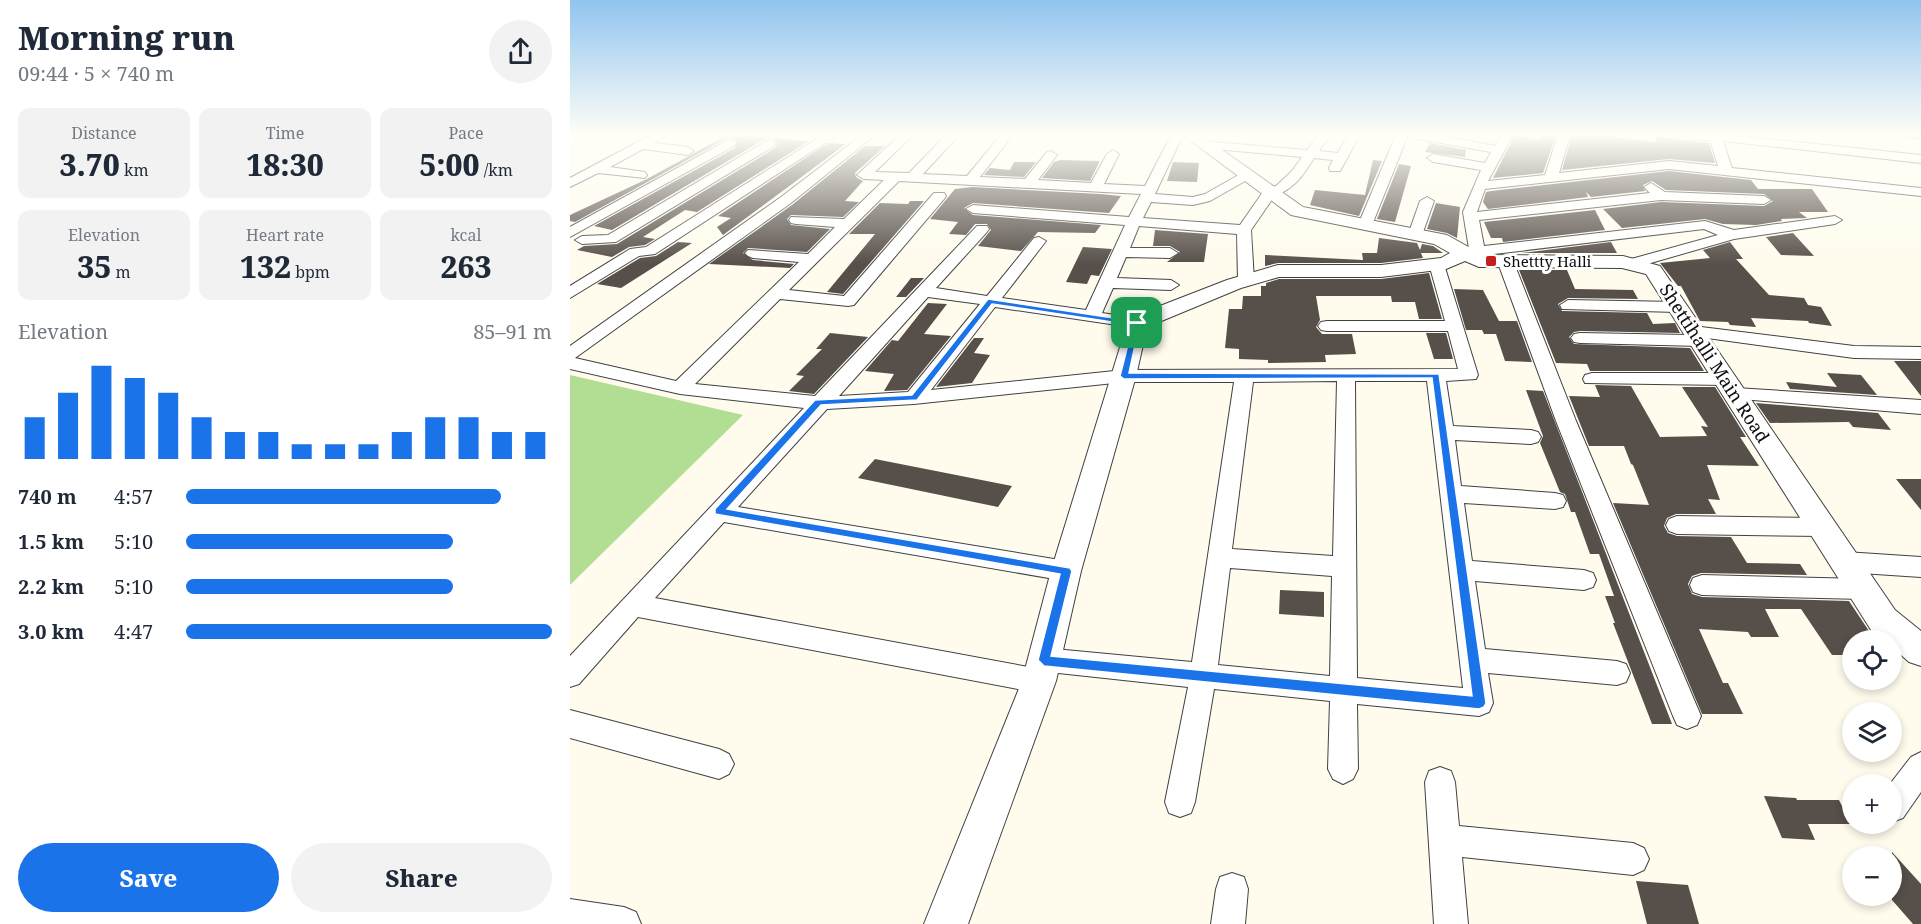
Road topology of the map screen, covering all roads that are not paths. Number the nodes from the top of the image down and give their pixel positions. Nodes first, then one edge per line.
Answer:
1 (673, 178) edge
2 (712, 178) edge
3 (762, 178) edge
4 (814, 178) edge
5 (895, 178) edge
6 (934, 178) edge
7 (1033, 178) edge
8 (1101, 178) edge
9 (1155, 178) edge
10 (1243, 178) edge
11 (1250, 178) edge
12 (1291, 178) edge
13 (1384, 178) edge
14 (1483, 178) edge
15 (1550, 178) edge
16 (1640, 178) edge
17 (1798, 178) edge
18 (970, 180) joint
19 (1029, 183) junction
20 (1479, 186) junction
21 (1096, 187) junction
22 (1270, 192) junction
23 (1921, 192) edge
24 (1148, 193) junction
25 (939, 196) dead end
26 (1661, 196) junction
27 (1764, 200) dead end
28 (1427, 201) dead end
29 (656, 212) junction
30 (1470, 217) junction
31 (700, 218) junction
32 (796, 220) dead end
33 (1135, 220) junction
34 (1835, 220) dead end
35 (848, 224) junction
36 (1365, 225) junction
37 (1244, 230) junction
38 (1415, 235) junction
39 (1732, 235) junction
40 (573, 240) edge
41 (1039, 241) dead end
42 (1120, 252) junction
43 (753, 253) dead end
44 (1170, 253) dead end
45 (1474, 255) junction
46 (812, 259) junction
47 (1506, 263) junction
48 (1437, 264) junction
49 (1630, 264) junction
50 (1246, 280) junction
51 (1107, 283) junction
52 (1171, 285) dead end
53 (923, 291) junction
54 (570, 293) edge
55 (777, 294) junction
56 (990, 301) junction
57 (1568, 305) dead end
58 (1678, 307) junction
59 (1092, 316) junction
60 (1137, 323) junction
61 (1327, 326) dead end
62 (1455, 326) junction
63 (1696, 336) junction
64 (1580, 338) dead end
65 (1921, 353) edge
66 (570, 354) edge
67 (570, 363) edge
68 (1124, 376) junction
69 (1244, 376) junction
70 (1346, 376) junction
71 (1436, 376) junction
72 (1592, 379) dead end
73 (1731, 387) junction
74 (680, 388) junction
75 (914, 398) junction
76 (819, 403) junction
77 (1921, 407) edge
78 (1443, 432) junction
79 (1531, 437) dead end
80 (1452, 494) junction
81 (1555, 501) dead end
82 (719, 512) junction
83 (1677, 525) dead end
84 (1822, 527) junction
85 (1219, 558) junction
86 (1845, 561) junction
87 (1345, 567) junction
88 (1921, 567) edge
89 (1462, 570) junction
90 (1066, 571) junction
91 (1584, 580) dead end
92 (1702, 585) dead end
93 (1863, 589) junction
94 (633, 605) junction
95 (1921, 651) edge
96 (1475, 660) junction
97 (1041, 671) junction
98 (1617, 673) dead end
99 (570, 675) edge
100 (1203, 677) junction
101 (1344, 691) junction
102 (1687, 716) dead end
103 (570, 724) edge
104 (719, 764) dead end
105 (1921, 766) edge
106 (1343, 769) dead end
107 (1440, 782) dead end
108 (1902, 793) edge
109 (1180, 802) dead end
110 (1445, 840) junction
111 (1633, 859) dead end
112 (1232, 890) dead end
113 (570, 916) edge
114 (624, 924) edge
115 (946, 924) edge
116 (1228, 924) edge
117 (1451, 924) edge

1 - 40 street
2 - 29 street
3 - 31 street
4 - 66 street
5 - 35 street
6 - 18 street
7 - 19 street
8 - 21 street
9 - 24 street
10 - 24 street
11 - 22 street, Shettihalli Main Road
12 - 22 street
13 - 36 street
14 - 20 street
15 - 20 street
16 - 26 street
17 - 23 street
18 - 19 street
19 - 21 street
20 - 30 street
21 - 24 street
22 - 36 street, Shettihalli Main Road
22 - 37 street
24 - 33 street
25 - 55 street
26 - 27 street
26 - 30 street
28 - 38 street
29 - 31 street
29 - 40 street
30 - 45 street
31 - 54 street
32 - 35 street
33 - 37 street
33 - 42 street
33 - 53 street
34 - 39 street
35 - 46 street
36 - 38 street, Shettihalli Main Road
37 - 50 street
38 - 45 street, Shettihalli Main Road
39 - 45 street
39 - 49 street
41 - 56 street
42 - 44 street
42 - 51 street
43 - 46 street
45 - 47 street, Shettihalli Main Road
45 - 48 street
46 - 55 street
47 - 49 street, Shettihalli Main Road
47 - 102 street
48 - 50 street
48 - 62 street
49 - 58 street, Shettihalli Main Road
50 - 60 street
51 - 52 street
51 - 59 street
53 - 56 street
53 - 76 street
55 - 74 street
56 - 59 street
56 - 75 street
57 - 58 street
58 - 63 street, Shettihalli Main Road
59 - 60 street
60 - 68 street
61 - 62 street
62 - 71 street
63 - 64 street
63 - 65 street
63 - 73 street, Shettihalli Main Road
67 - 74 street
68 - 69 street
68 - 75 street
68 - 90 street
69 - 70 street
69 - 85 street
70 - 71 street
70 - 87 street
71 - 78 street
72 - 73 street
73 - 77 street
73 - 84 street, Shettihalli Main Road
74 - 76 street
75 - 76 street
76 - 82 street
78 - 79 street
78 - 80 street
80 - 81 street
80 - 89 street
82 - 90 street
82 - 94 street
83 - 84 street
84 - 86 street, Shettihalli Main Road
85 - 87 street
85 - 100 street
86 - 88 street
86 - 93 street, Shettihalli Main Road
87 - 101 street
89 - 91 street
89 - 96 street
90 - 97 street
92 - 93 street
93 - 95 street, Shettihalli Main Road
94 - 97 street
94 - 99 street
96 - 98 street
96 - 101 street
97 - 100 street
97 - 115 street
100 - 101 street
100 - 109 street
101 - 106 street
103 - 104 street
105 - 108 street
107 - 110 street
110 - 111 street
110 - 117 street
112 - 116 street
113 - 114 street

